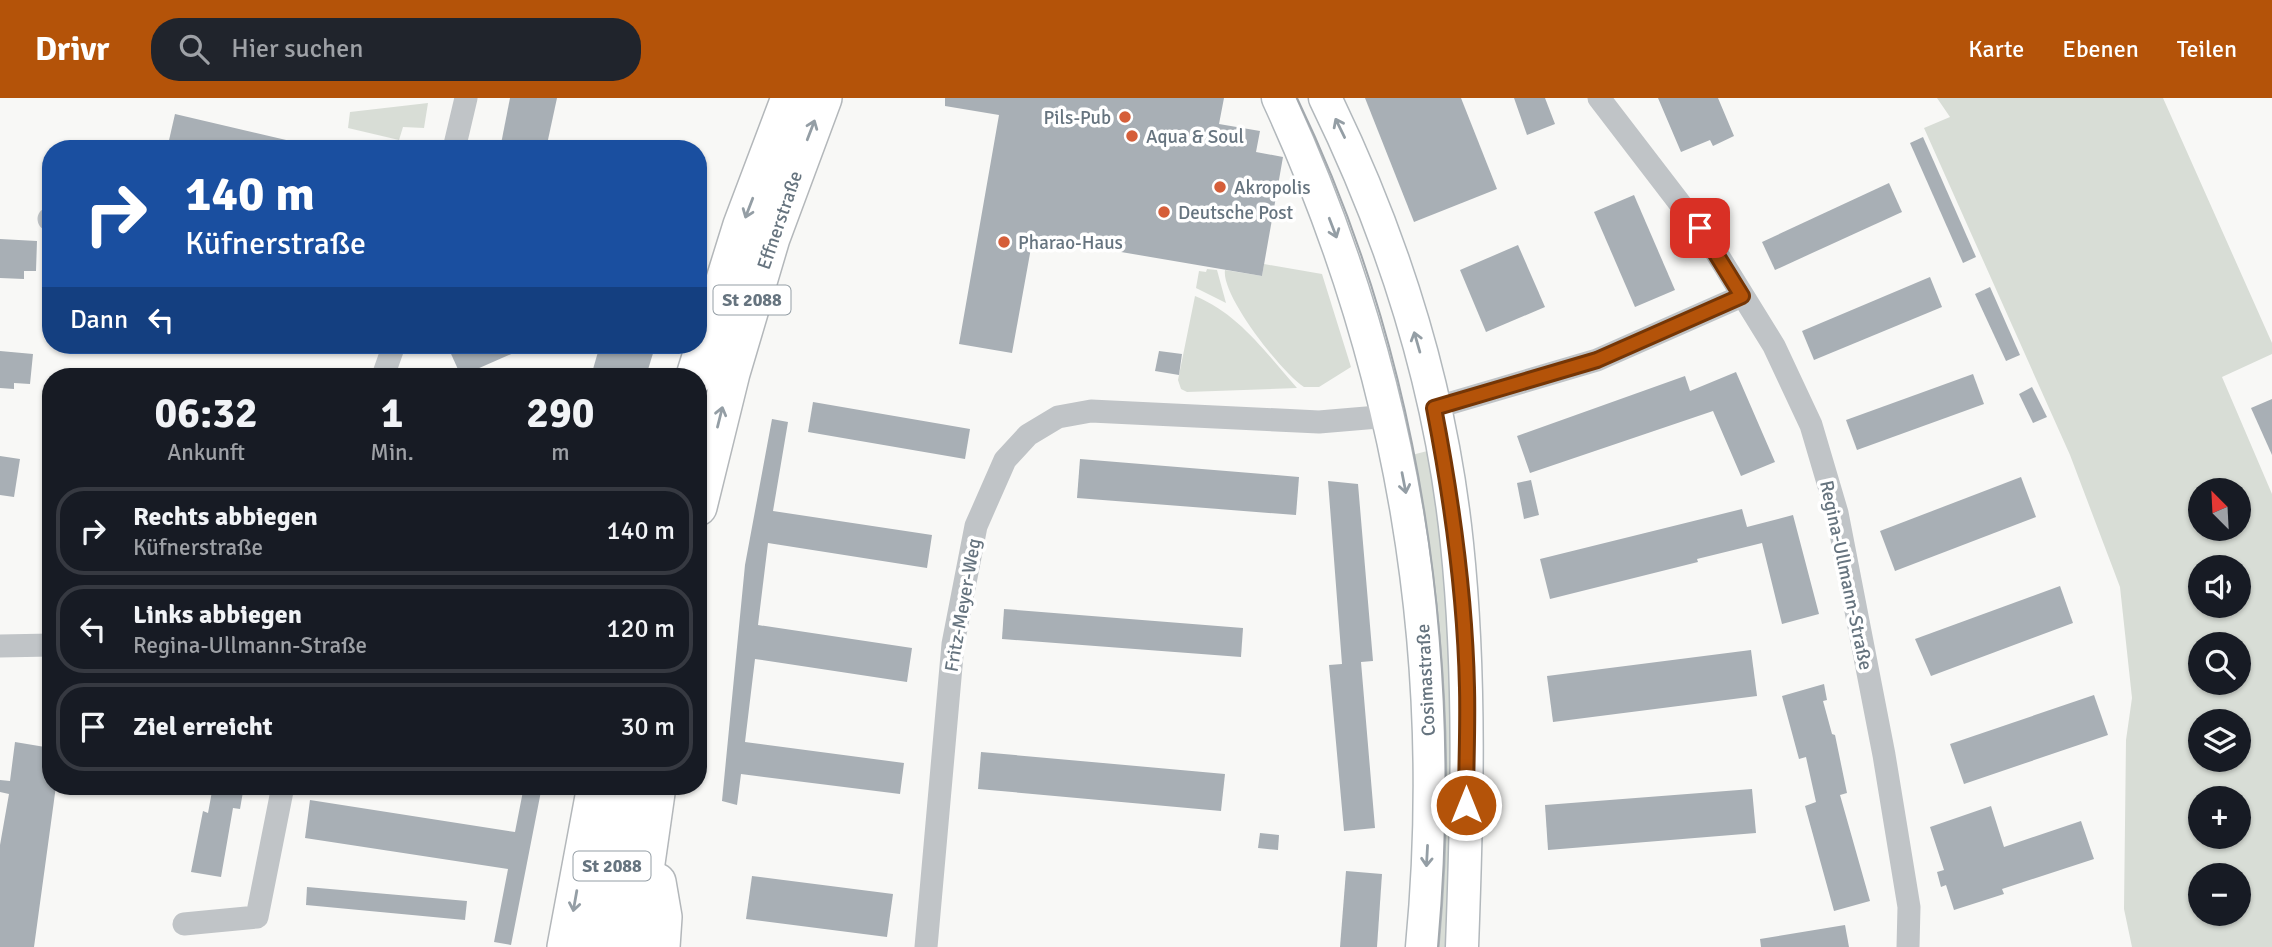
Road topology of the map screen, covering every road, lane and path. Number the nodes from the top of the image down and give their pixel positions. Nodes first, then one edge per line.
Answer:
1 (466, 98) edge
2 (790, 98) edge
3 (823, 98) edge
4 (1278, 98) edge
5 (1325, 98) edge
6 (1599, 98) edge
7 (456, 140) edge
8 (1742, 296) junction
9 (707, 338) edge
10 (1434, 408) junction
11 (1390, 416) junction
12 (707, 470) edge
13 (42, 645) edge
14 (0, 646) edge
15 (281, 795) edge
16 (594, 795) edge
17 (623, 795) edge
18 (656, 795) edge
19 (649, 841) junction
20 (184, 925) dead end
21 (566, 947) edge
22 (601, 947) edge
23 (634, 947) edge
24 (661, 947) edge
25 (926, 947) edge
26 (1422, 947) edge
27 (1462, 947) edge
28 (1908, 947) edge

1 - 7 street
2 -> 9 highway, Effnerstraße / St 2088
12 -> 3 highway, Effnerstraße / St 2088
4 -> 11 main road, Cosimastraße
10 -> 5 main road, Cosimastraße
6 - 8 street, Regina-Ullmann-Straße
8 - 10 street
8 - 28 street, Regina-Ullmann-Straße
10 - 11 main road
10 - 27 main road, Cosimastraße
11 - 25 street, Fritz-Meyer-Weg
11 -> 26 main road, Cosimastraße
13 - 14 street
15 - 20 street
16 -> 21 highway
17 - 22 highway, St 2088
18 - 19 highway, St 2088
19 - 23 highway, St 2088
19 - 24 highway

